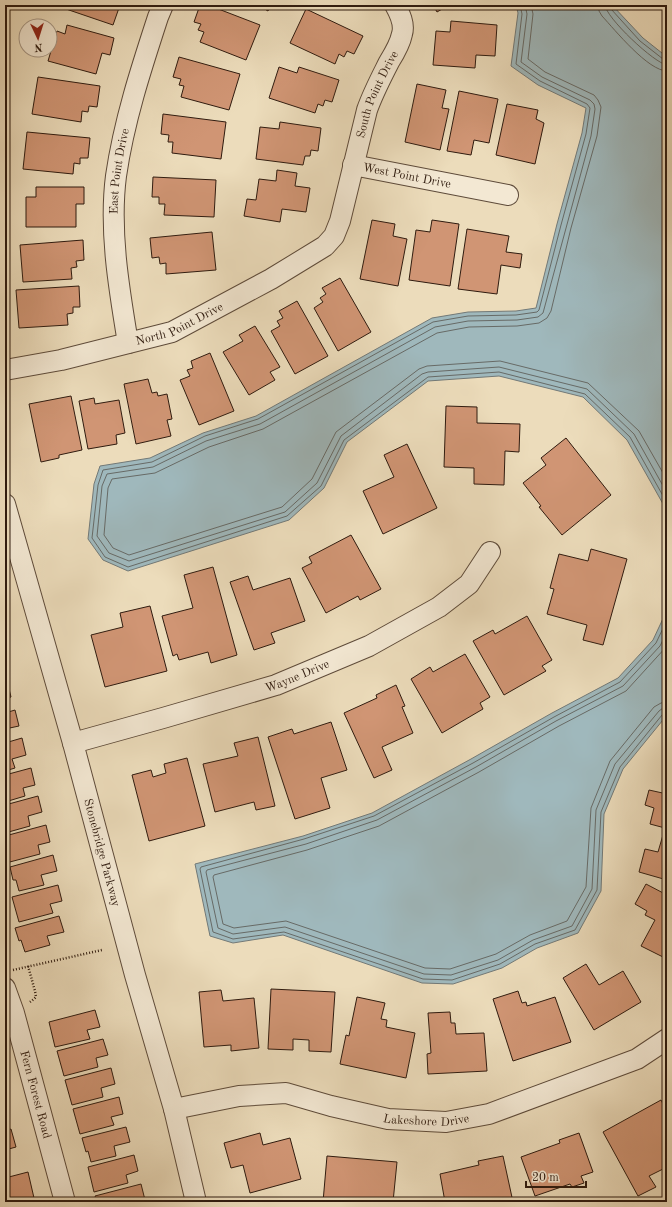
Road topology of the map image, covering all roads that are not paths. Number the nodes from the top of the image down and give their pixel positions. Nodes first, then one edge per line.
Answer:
1 (164, 5) edge
2 (395, 5) edge
3 (353, 165) junction
4 (508, 195) dead end
5 (334, 236) joint
6 (128, 343) junction
7 (5, 370) edge
8 (6, 508) edge
9 (9, 533) edge
10 (490, 552) dead end
11 (73, 743) junction
12 (8, 979) edge
13 (667, 1039) edge
14 (174, 1109) junction
15 (65, 1202) edge
16 (196, 1202) edge

1 - 6 street, East Point Drive
2 - 3 street, South Point Drive
3 - 4 street, West Point Drive
3 - 5 street, West Point Drive
5 - 6 street, North Point Drive
6 - 7 street, North Point Drive
8 - 9 street, Stonebridge Parkway
9 - 11 street, Stonebridge Parkway
10 - 11 street, Wayne Drive
11 - 14 street, Stonebridge Parkway
12 - 15 street, Fern Forest Road
13 - 14 street, Lakeshore Drive
14 - 16 street, Stonebridge Parkway

